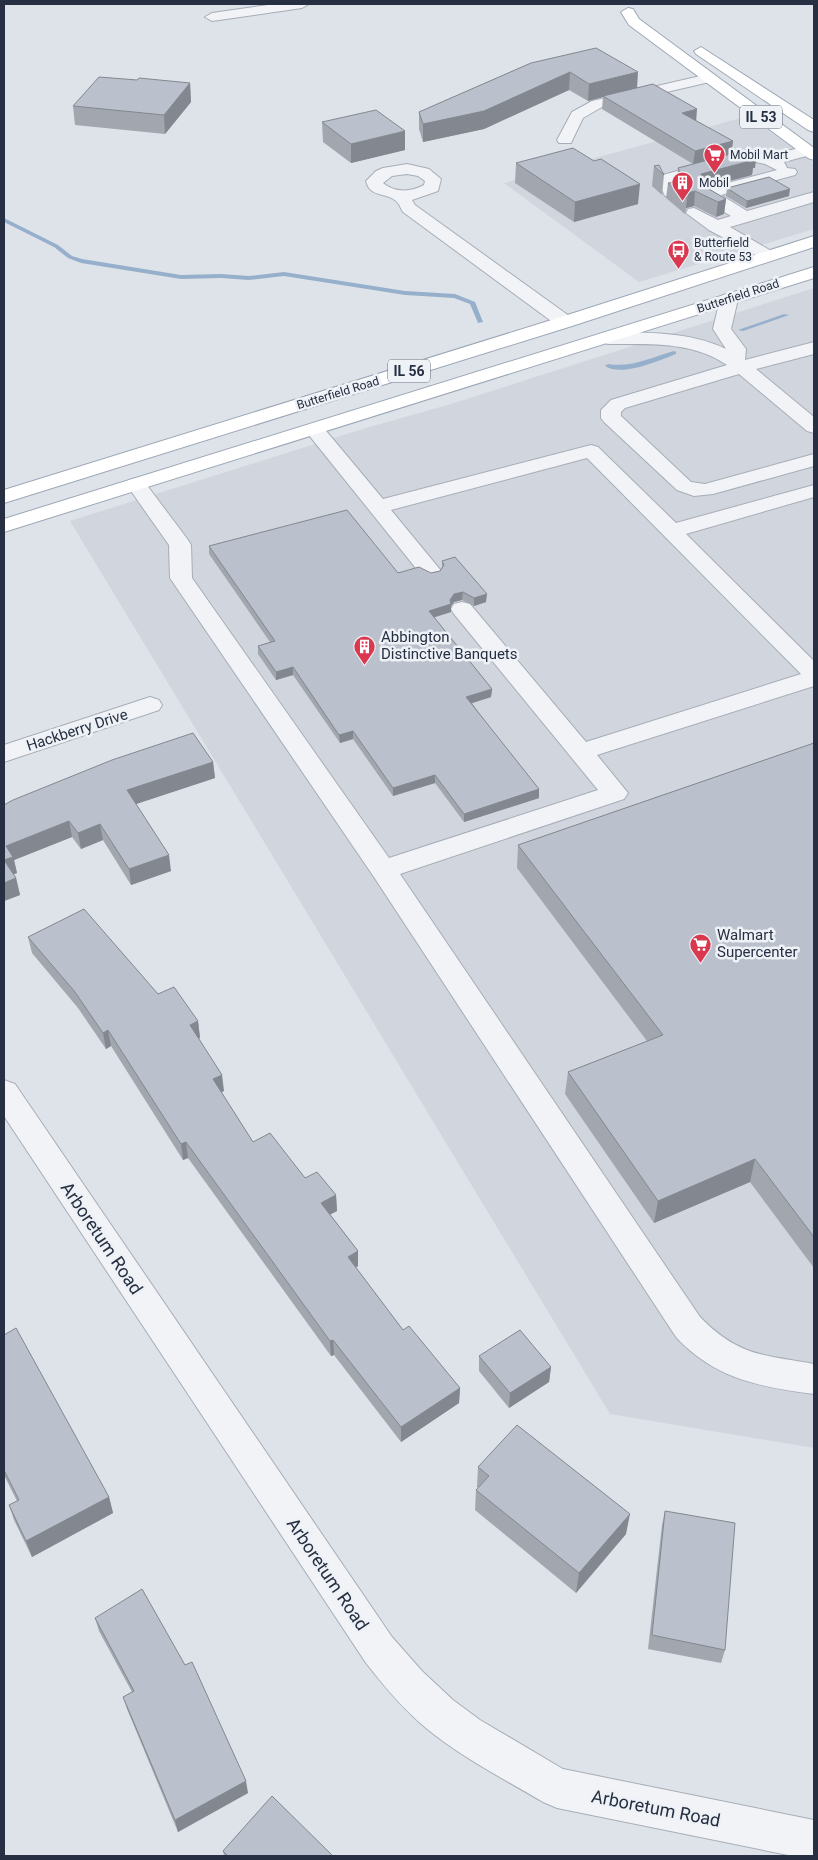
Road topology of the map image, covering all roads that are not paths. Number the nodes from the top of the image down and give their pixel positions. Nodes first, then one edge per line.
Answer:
1 (302, 4) edge
2 (622, 8) edge
3 (212, 17) dead end
4 (709, 78) junction
5 (814, 127) edge
6 (565, 140) dead end
7 (811, 153) edge
8 (770, 160) junction
9 (805, 184) edge
10 (671, 192) edge
11 (402, 195) dead end
12 (694, 213) dead end
13 (744, 217) junction
14 (715, 226) junction
15 (814, 242) edge
16 (767, 256) junction
17 (814, 272) edge
18 (729, 299) junction
19 (565, 322) junction
20 (608, 338) junction
21 (814, 348) edge
22 (738, 364) junction
23 (814, 428) edge
24 (315, 430) junction
25 (814, 460) edge
26 (136, 484) junction
27 (725, 484) junction
28 (814, 491) edge
29 (4, 497) edge
30 (377, 507) junction
31 (752, 508) junction
32 (4, 526) edge
33 (672, 531) junction
34 (431, 572) edge
35 (462, 609) dead end
36 (814, 674) edge
37 (814, 678) edge
38 (150, 705) dead end
39 (581, 752) junction
40 (4, 754) edge
41 (383, 870) junction
42 (4, 1092) edge
43 (814, 1379) edge
44 (814, 1840) edge

1 - 3 street
2 - 4 main road, IL 53
2 - 5 main road, IL 53
4 - 6 street
4 - 7 main road, IL 53
7 - 8 street
8 - 9 street
8 - 10 street
9 - 13 street
9 - 13 street
11 - 19 street
12 - 14 street
13 - 14 street
14 - 16 street
15 - 16 main road, Butterfield Road / IL 56
16 - 19 main road, Butterfield Road / IL 56
17 - 18 main road, Butterfield Road / IL 56
18 - 20 main road, Butterfield Road / IL 56
18 - 22 street
19 - 29 main road, Butterfield Road / IL 56
20 - 22 street
20 - 24 main road, Butterfield Road / IL 56
21 - 22 street
22 - 23 street
22 - 27 street
24 - 26 main road, Butterfield Road / IL 56
24 - 30 street
25 - 27 street
26 - 32 main road, Butterfield Road / IL 56
26 - 41 street
27 - 31 street
28 - 31 street
30 - 33 street
30 - 34 street
31 - 33 street
33 - 36 street
35 - 39 street
37 - 39 street
38 - 40 street, Hackberry Drive
39 - 41 street
41 - 43 street
42 - 44 street, Arboretum Road

